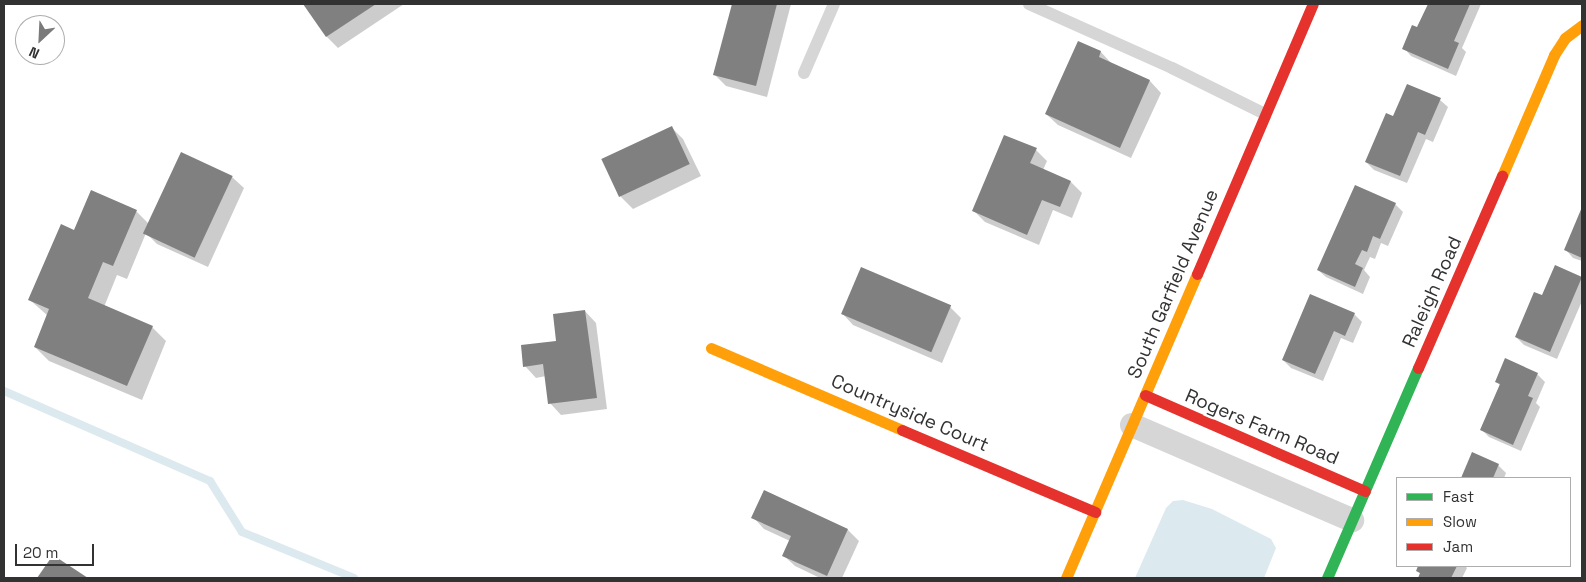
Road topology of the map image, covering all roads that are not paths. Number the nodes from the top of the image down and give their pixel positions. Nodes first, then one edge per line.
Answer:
1 (834, 4) edge
2 (1029, 4) edge
3 (1313, 4) edge
4 (1580, 26) edge
5 (804, 73) dead end
6 (1265, 114) junction
7 (711, 348) dead end
8 (1145, 395) junction
9 (1132, 425) junction
10 (1364, 491) junction
11 (1095, 512) junction
12 (1352, 520) junction
13 (1066, 578) edge
14 (1327, 578) edge

1 - 5 lane
2 - 6 lane
3 - 6 street, South Garfield Avenue
4 - 10 street, Raleigh Road
6 - 8 street, South Garfield Avenue
7 - 11 street, Countryside Court
8 - 9 street, South Garfield Avenue
8 - 10 street, Rogers Farm Road
9 - 11 street, South Garfield Avenue
9 - 12 street
10 - 12 street, Raleigh Road
11 - 13 street, South Garfield Avenue
12 - 14 street, Raleigh Road

